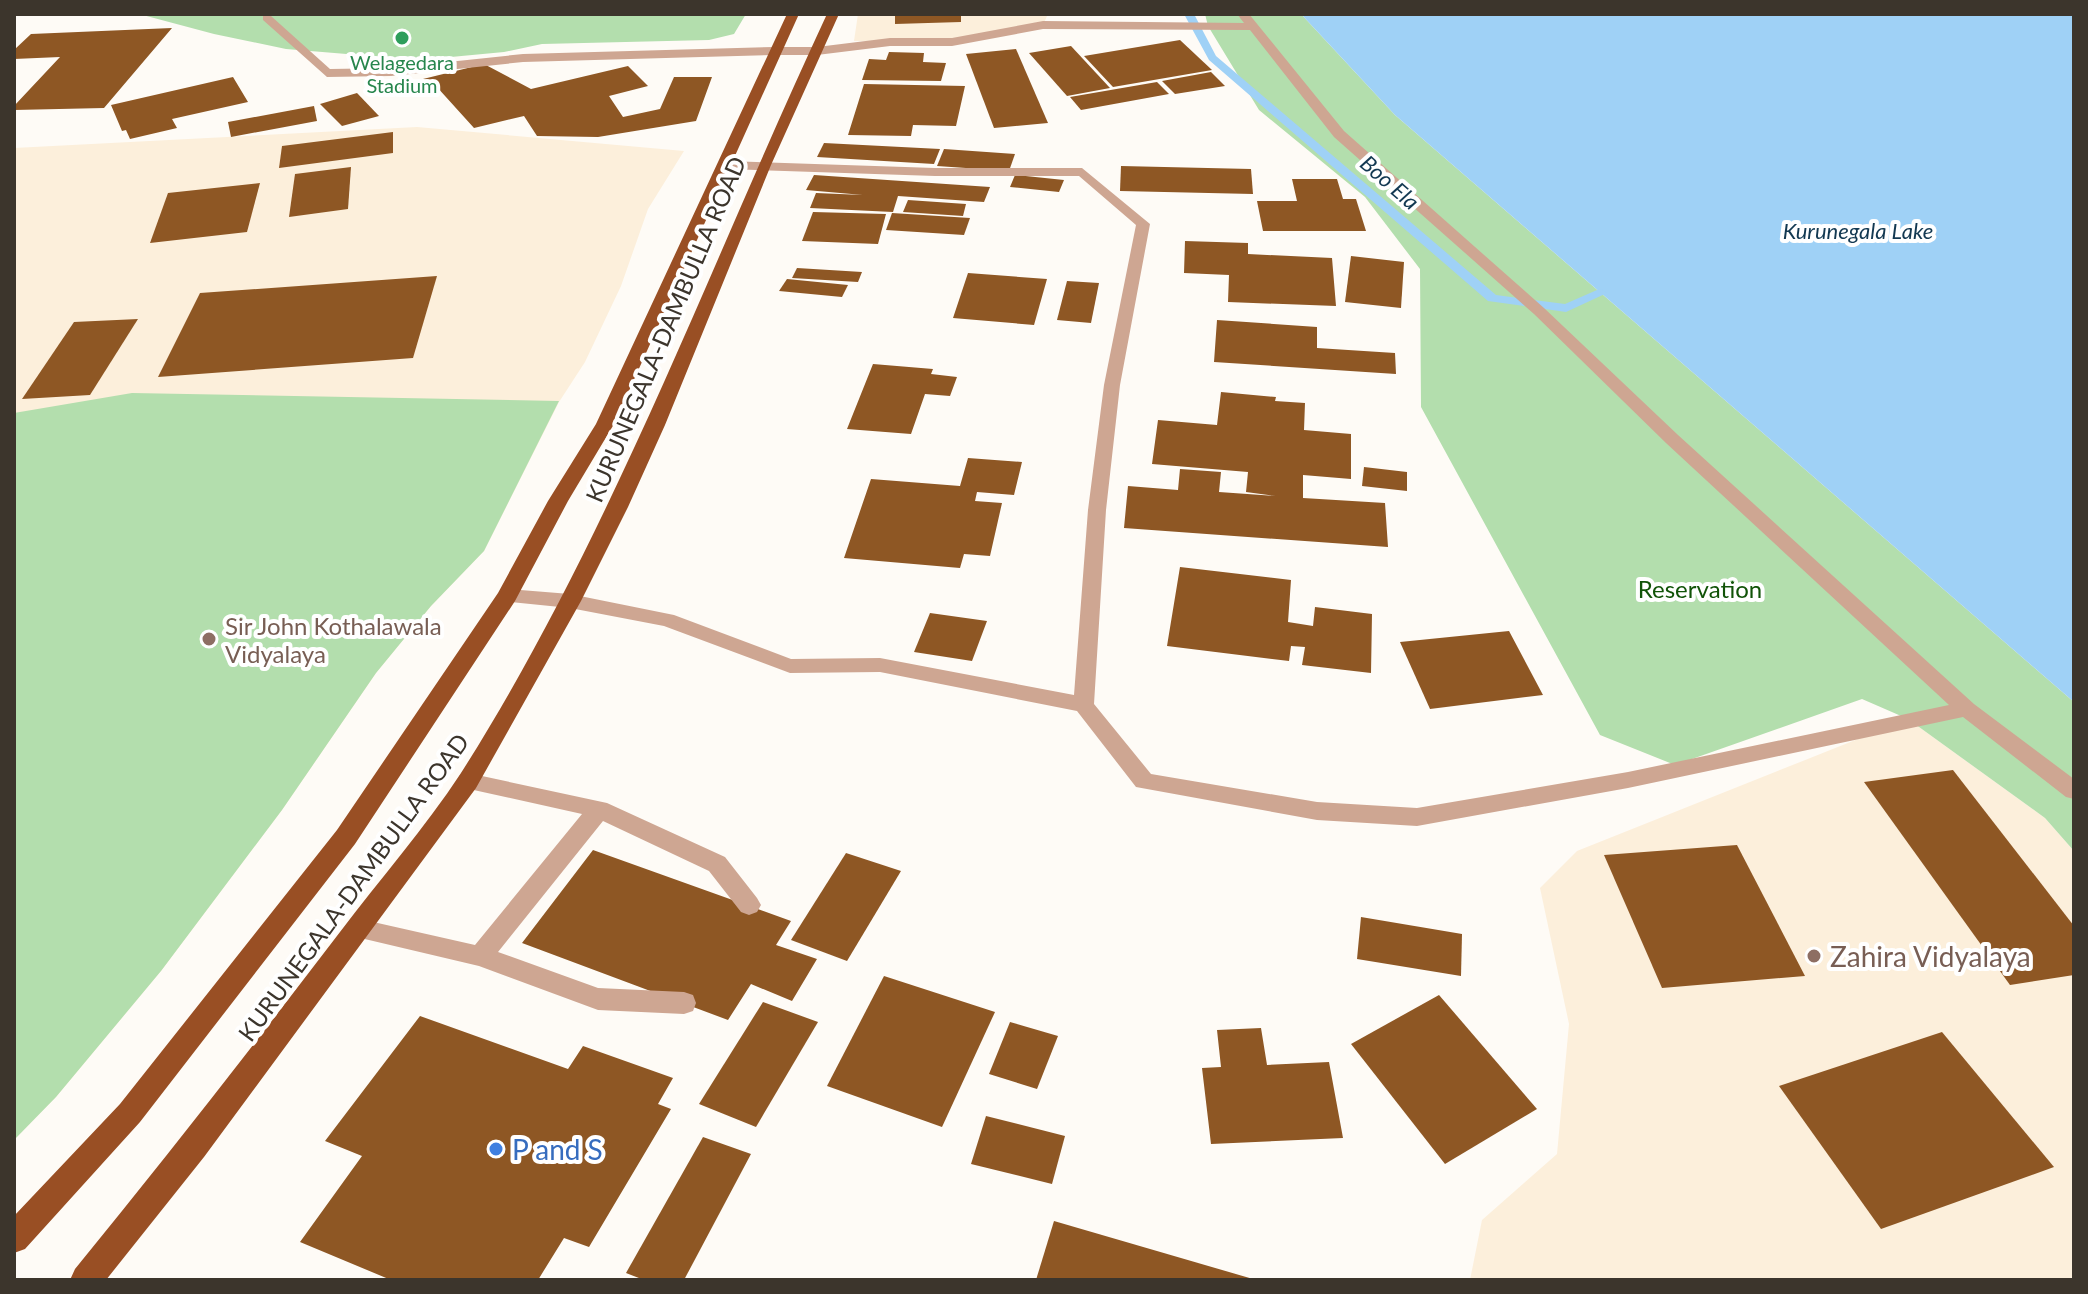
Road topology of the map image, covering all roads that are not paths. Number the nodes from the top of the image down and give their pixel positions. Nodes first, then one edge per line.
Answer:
1 (793, 14) edge
2 (833, 14) edge
3 (267, 18) dead end
4 (1246, 20) edge
5 (774, 51) junction
6 (817, 51) junction
7 (726, 165) junction
8 (764, 165) junction
9 (507, 596) junction
10 (570, 601) junction
11 (1084, 705) junction
12 (1967, 709) junction
13 (468, 781) junction
14 (2074, 791) edge
15 (599, 809) junction
16 (749, 905) dead end
17 (360, 929) junction
18 (480, 956) junction
19 (684, 1003) dead end
20 (14, 1238) edge
21 (86, 1280) edge

1 - 5 highway, KURUNEGALA-DAMBULLA ROAD
2 - 6 highway, KURUNEGALA-DAMBULLA ROAD
3 - 5 street
4 - 6 street
4 - 12 street
5 - 6 street
5 - 7 highway, KURUNEGALA-DAMBULLA ROAD
6 - 8 highway, KURUNEGALA-DAMBULLA ROAD
7 - 8 street
7 - 9 highway, KURUNEGALA-DAMBULLA ROAD
8 - 10 highway, KURUNEGALA-DAMBULLA ROAD
8 - 11 street
9 - 10 street
9 - 20 highway, KURUNEGALA-DAMBULLA ROAD
10 - 11 street
10 - 13 highway, KURUNEGALA-DAMBULLA ROAD
11 - 12 street
12 - 14 street
13 - 15 street
13 - 17 highway, KURUNEGALA-DAMBULLA ROAD
15 - 16 street
15 - 18 street
17 - 18 street
17 - 21 highway, KURUNEGALA-DAMBULLA ROAD
18 - 19 street

